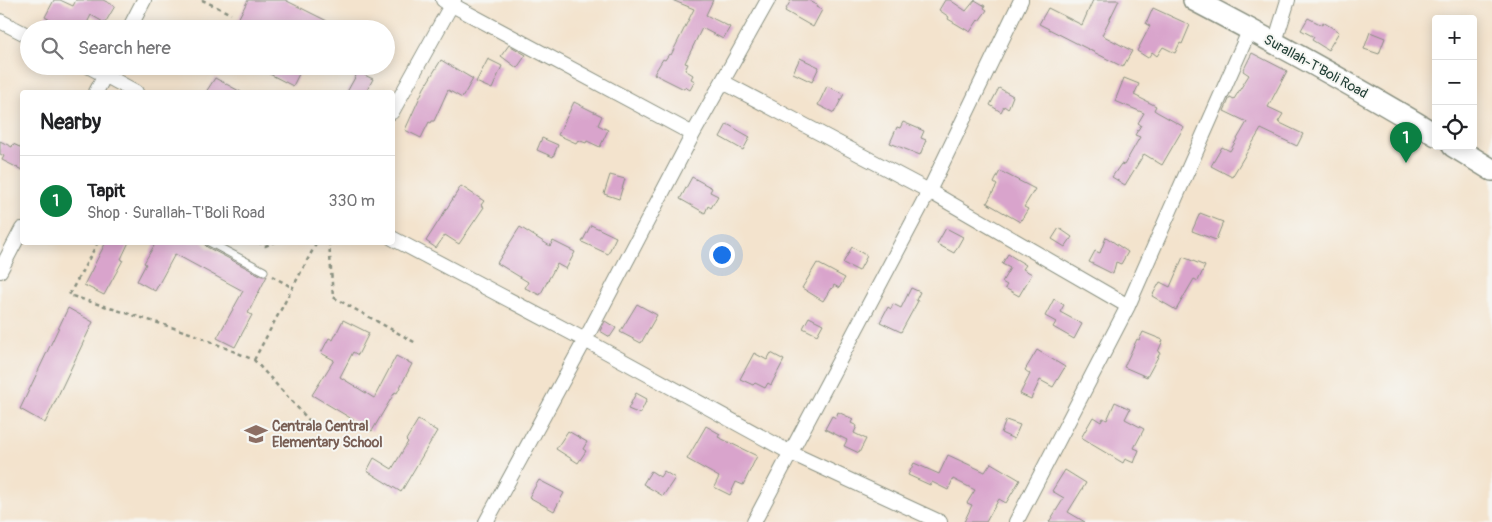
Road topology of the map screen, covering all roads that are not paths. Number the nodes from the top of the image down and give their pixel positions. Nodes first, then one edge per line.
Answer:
1 (144, 0) edge
2 (768, 0) edge
3 (1020, 0) edge
4 (1194, 0) edge
5 (1288, 0) edge
6 (450, 2) edge
7 (134, 20) edge
8 (0, 21) edge
9 (1250, 29) junction
10 (20, 31) edge
11 (1275, 42) junction
12 (106, 75) edge
13 (113, 75) edge
14 (723, 82) junction
15 (97, 90) edge
16 (133, 90) edge
17 (395, 106) edge
18 (1432, 133) edge
19 (693, 134) junction
20 (1460, 150) edge
21 (1492, 170) edge
22 (928, 191) junction
23 (20, 233) edge
24 (395, 240) edge
25 (215, 245) edge
26 (0, 271) edge
27 (264, 271) road end
28 (1128, 306) junction
29 (586, 340) junction
30 (791, 453) junction
31 (486, 522) edge
32 (754, 522) edge
33 (940, 522) edge
34 (1016, 522) edge

1 - 7 street
2 - 14 street
3 - 22 street
4 - 9 main road, Surallah-T'Boli Road
5 - 11 street
6 - 17 street
6 - 19 street
8 - 10 street
9 - 11 main road, Surallah-T'Boli Road
9 - 28 street
11 - 18 main road, Surallah-T'Boli Road
12 - 15 street
13 - 16 street
14 - 19 street
14 - 22 street
19 - 29 street
20 - 21 main road
22 - 28 street
22 - 30 street
23 - 26 street
24 - 29 street
25 - 27 lane
28 - 34 street
29 - 30 street
29 - 31 street
30 - 32 street
30 - 33 street

